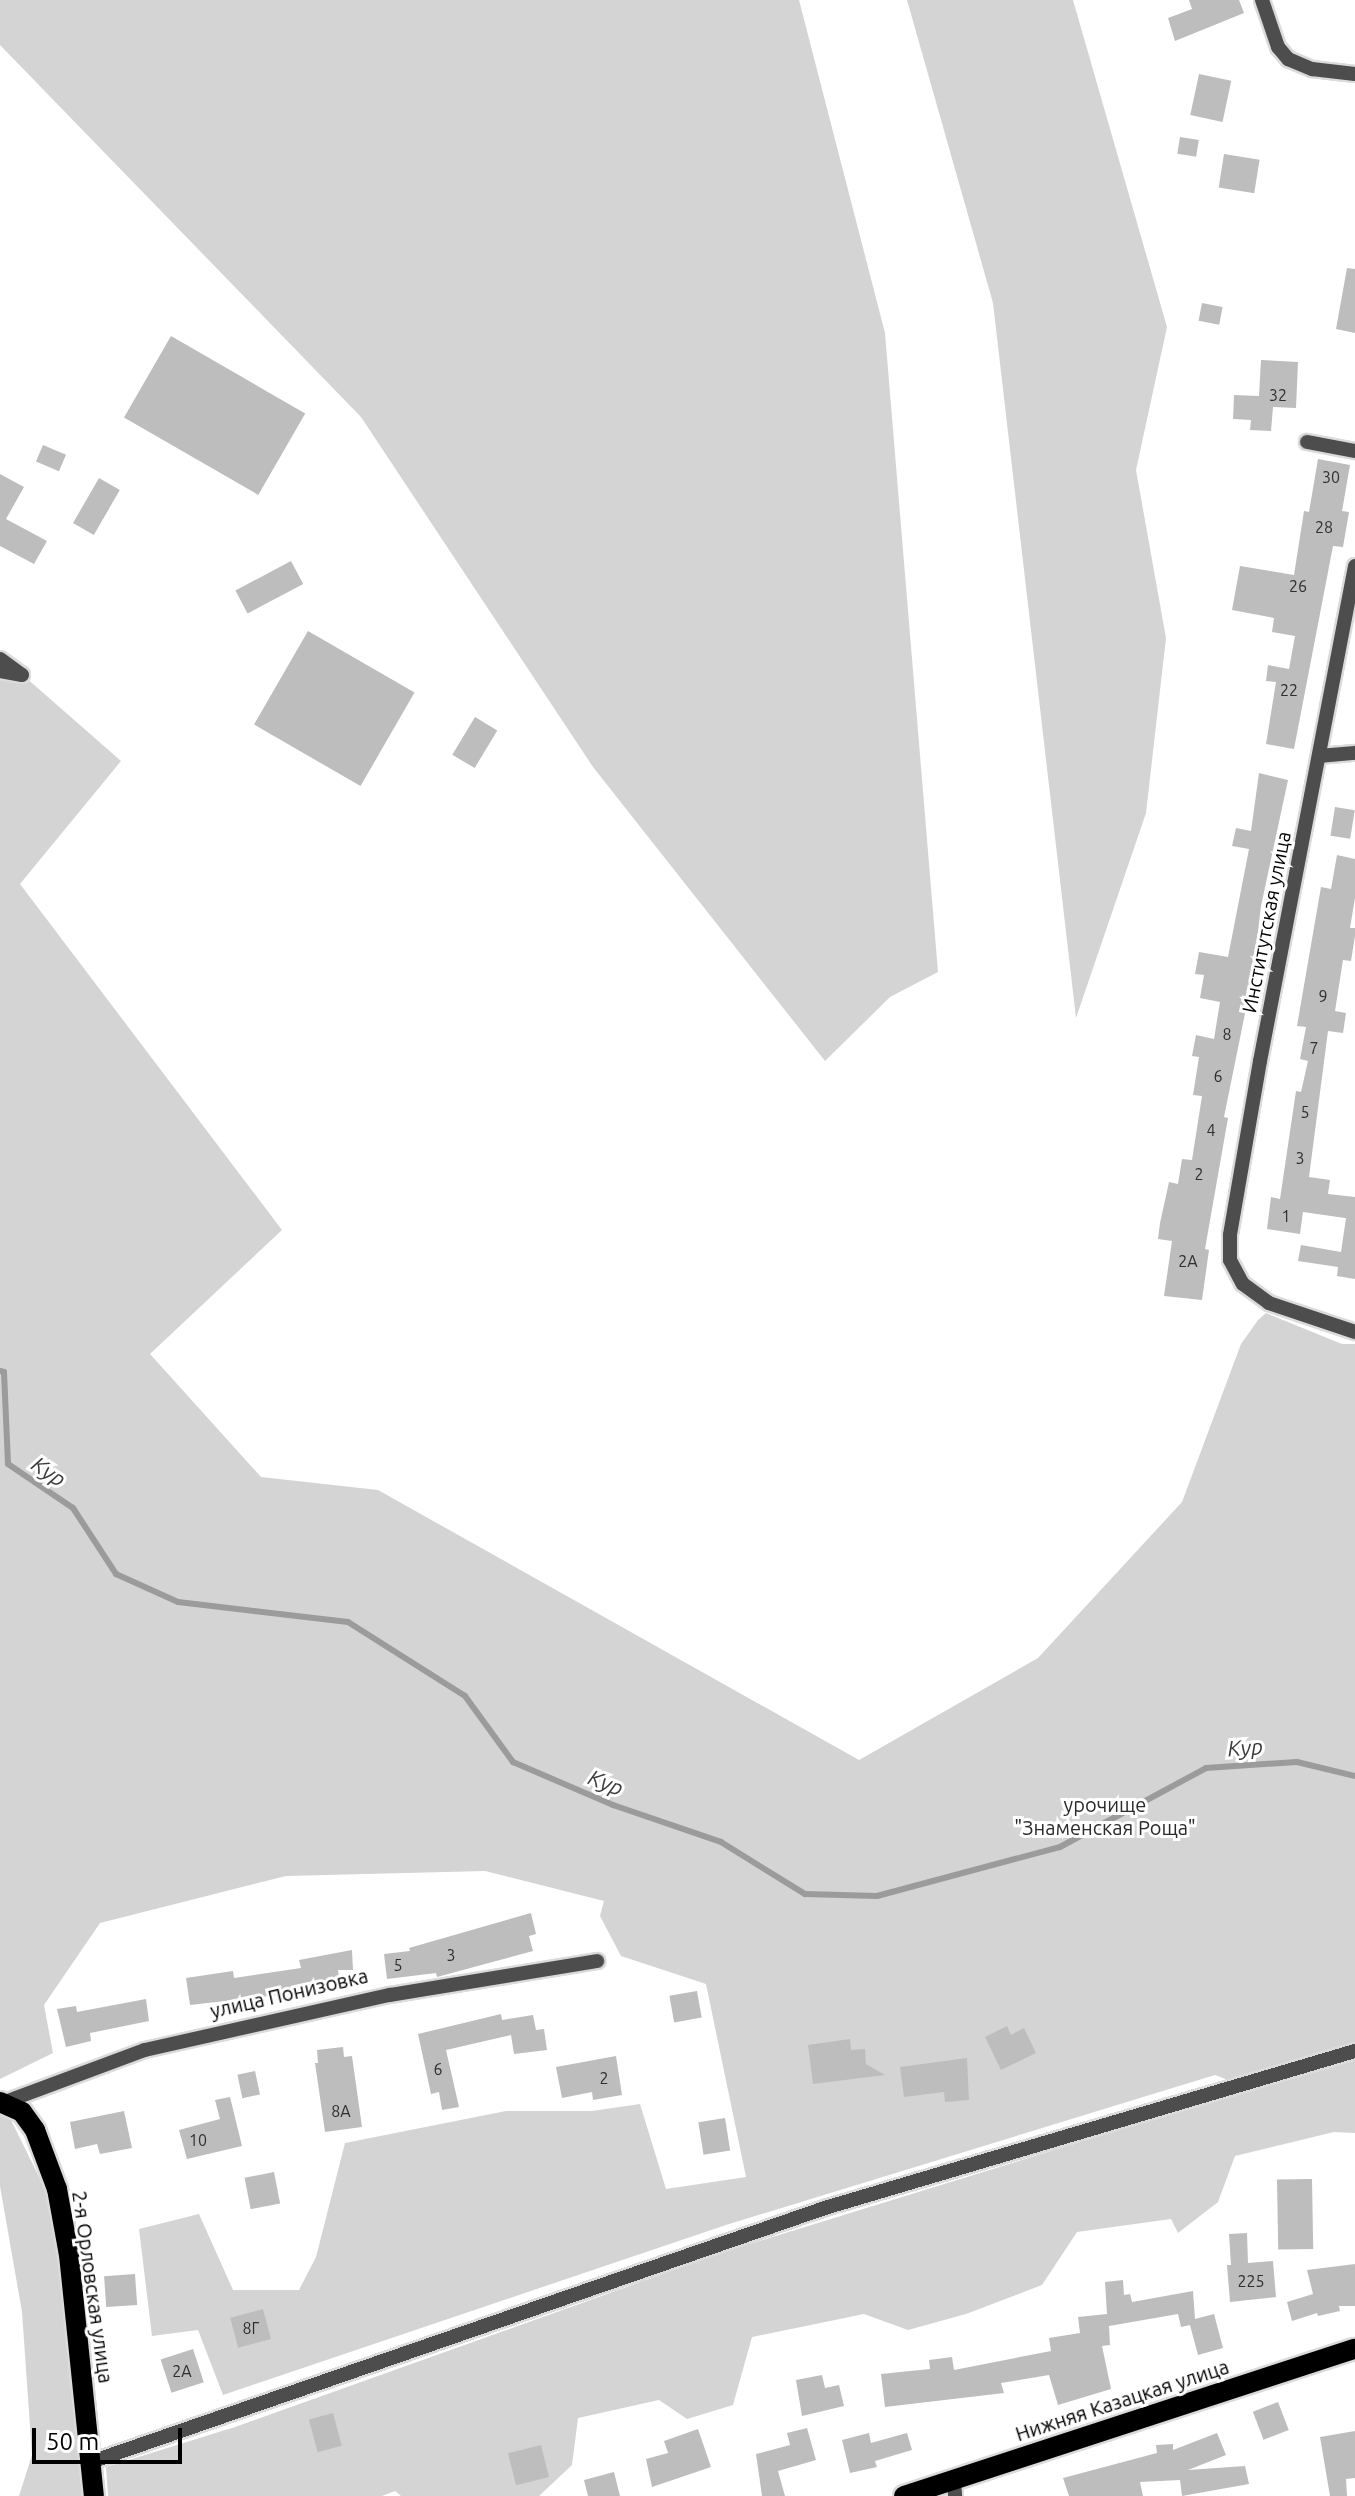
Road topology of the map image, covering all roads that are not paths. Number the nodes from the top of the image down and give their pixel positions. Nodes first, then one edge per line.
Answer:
1 (1262, 0) edge
2 (1355, 74) edge
3 (1307, 442) dead end
4 (1355, 451) edge
5 (1355, 566) edge
6 (0, 659) edge
7 (0, 671) edge
8 (1355, 753) edge
9 (1319, 756) junction
10 (1355, 1332) edge
11 (597, 1961) dead end
12 (1355, 2051) edge
13 (2, 2102) edge
14 (1355, 2349) edge
15 (91, 2462) junction
16 (955, 2488) edge
17 (94, 2496) edge
18 (904, 2496) edge

1 - 2 street
3 - 4 street
5 - 9 street, Институтская улица
6 - 7 street
8 - 9 street
9 - 10 street, Институтская улица
11 - 13 street, улица Понизовка
12 - 15 street
13 - 15 main road, 2-я Орловская улица
14 - 16 main road, Нижняя Казацкая улица
15 - 17 main road, 2-я Орловская улица
16 - 18 main road, Нижняя Казацкая улица

